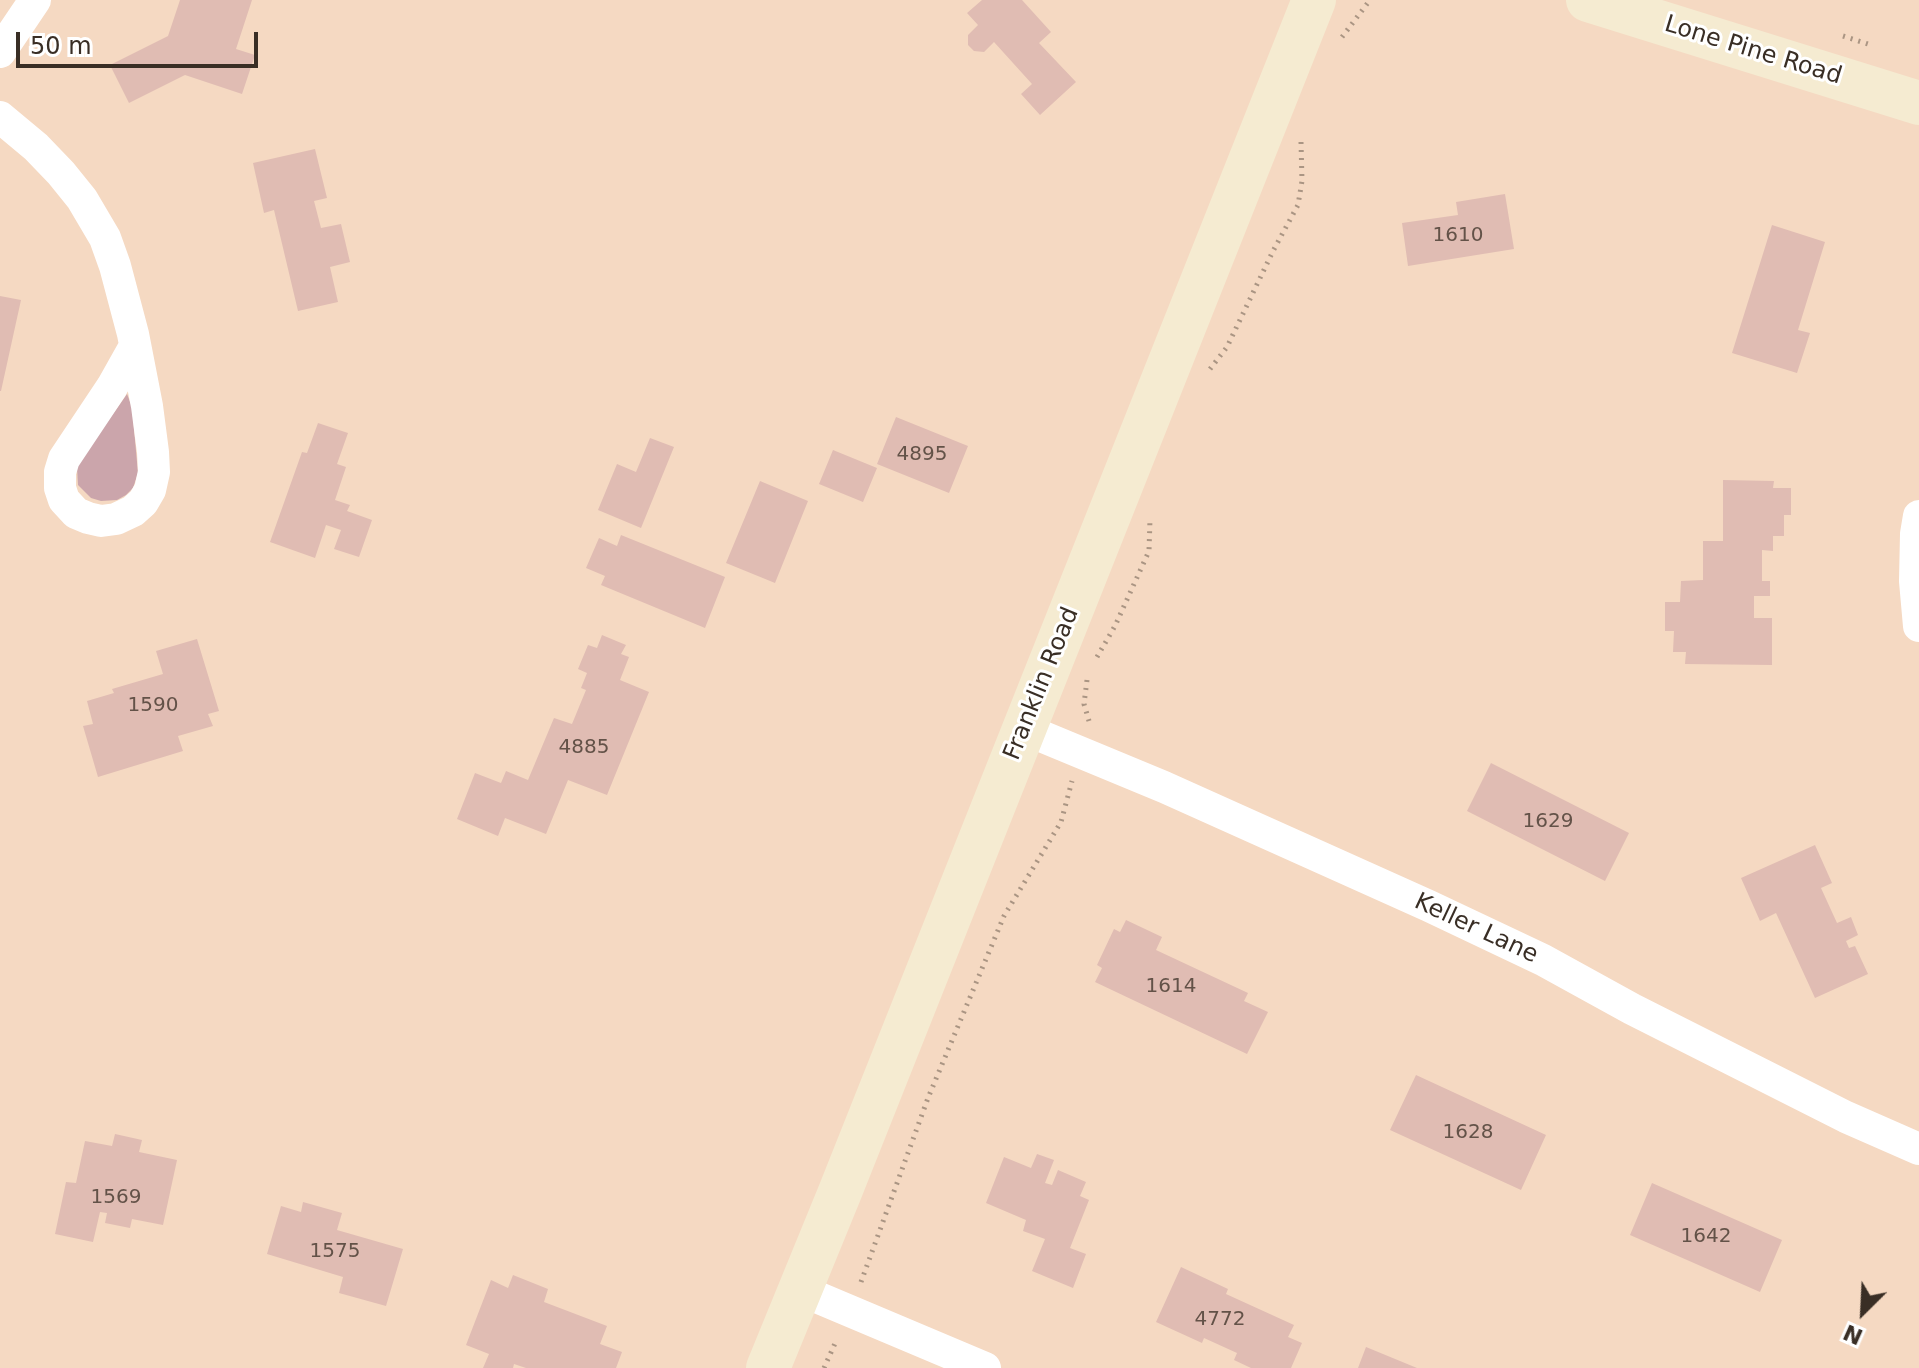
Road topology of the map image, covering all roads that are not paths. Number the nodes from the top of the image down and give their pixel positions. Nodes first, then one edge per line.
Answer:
1 (35, 0) edge
2 (1314, 0) edge
3 (1588, 0) edge
4 (0, 52) edge
5 (1919, 103) edge
6 (0, 117) edge
7 (135, 346) junction
8 (1919, 516) edge
9 (1919, 626) edge
10 (1024, 729) junction
11 (1919, 1149) edge
12 (800, 1290) junction
13 (768, 1368) edge
14 (985, 1368) edge

1 - 4 street
2 - 10 street, Franklin Road
3 - 5 street, Lone Pine Road
6 - 7 street
7 - 7 street
8 - 9 street
10 - 11 street, Keller Lane
10 - 12 street, Franklin Road
12 - 13 street, Franklin Road
12 - 14 street

